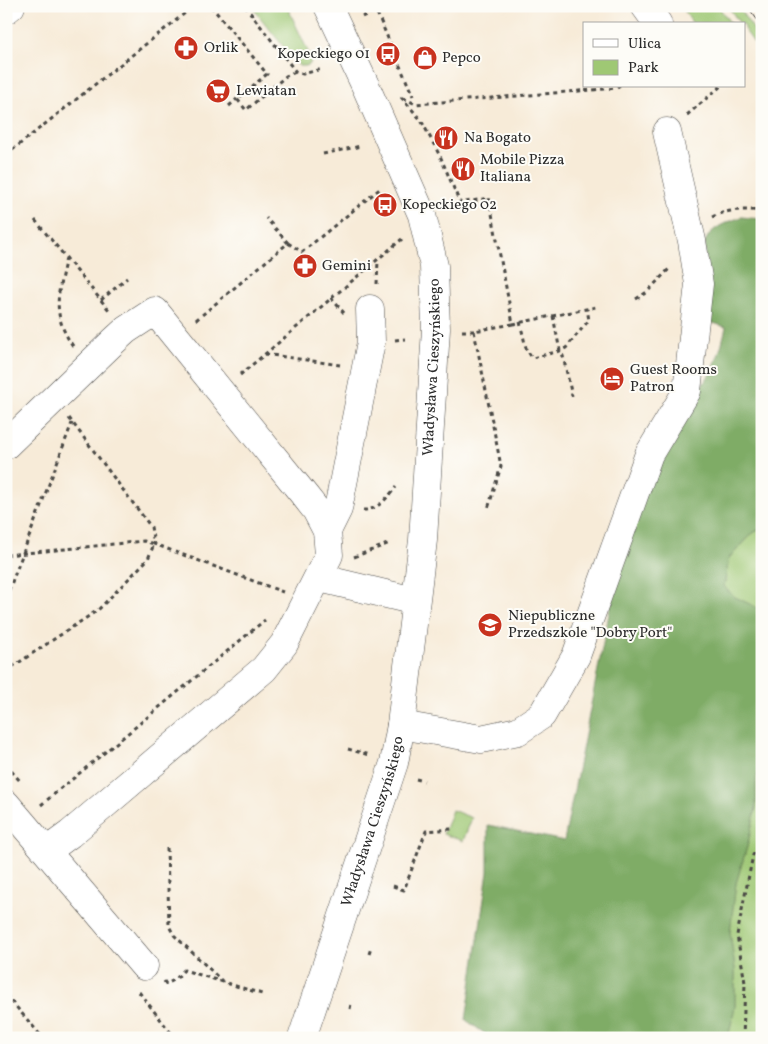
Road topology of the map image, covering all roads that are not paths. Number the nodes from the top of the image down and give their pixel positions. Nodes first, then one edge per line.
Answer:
1 (11, 6) edge
2 (328, 6) edge
3 (645, 6) edge
4 (6, 10) edge
5 (657, 22) edge
6 (667, 132) road end
7 (370, 309) dead end
8 (6, 445) edge
9 (333, 520) junction
10 (319, 578) junction
11 (415, 600) junction
12 (401, 725) junction
13 (14, 813) edge
14 (47, 851) junction
15 (144, 966) road end
16 (302, 1038) edge

1 - 4 street
2 - 11 street, Władysława Cieszyńskiego
3 - 5 street
6 - 12 street
7 - 9 street
8 - 9 street
9 - 10 street
10 - 11 street
10 - 14 street
11 - 12 street, Władysława Cieszyńskiego
12 - 16 street, Władysława Cieszyńskiego
13 - 14 street
14 - 15 street

